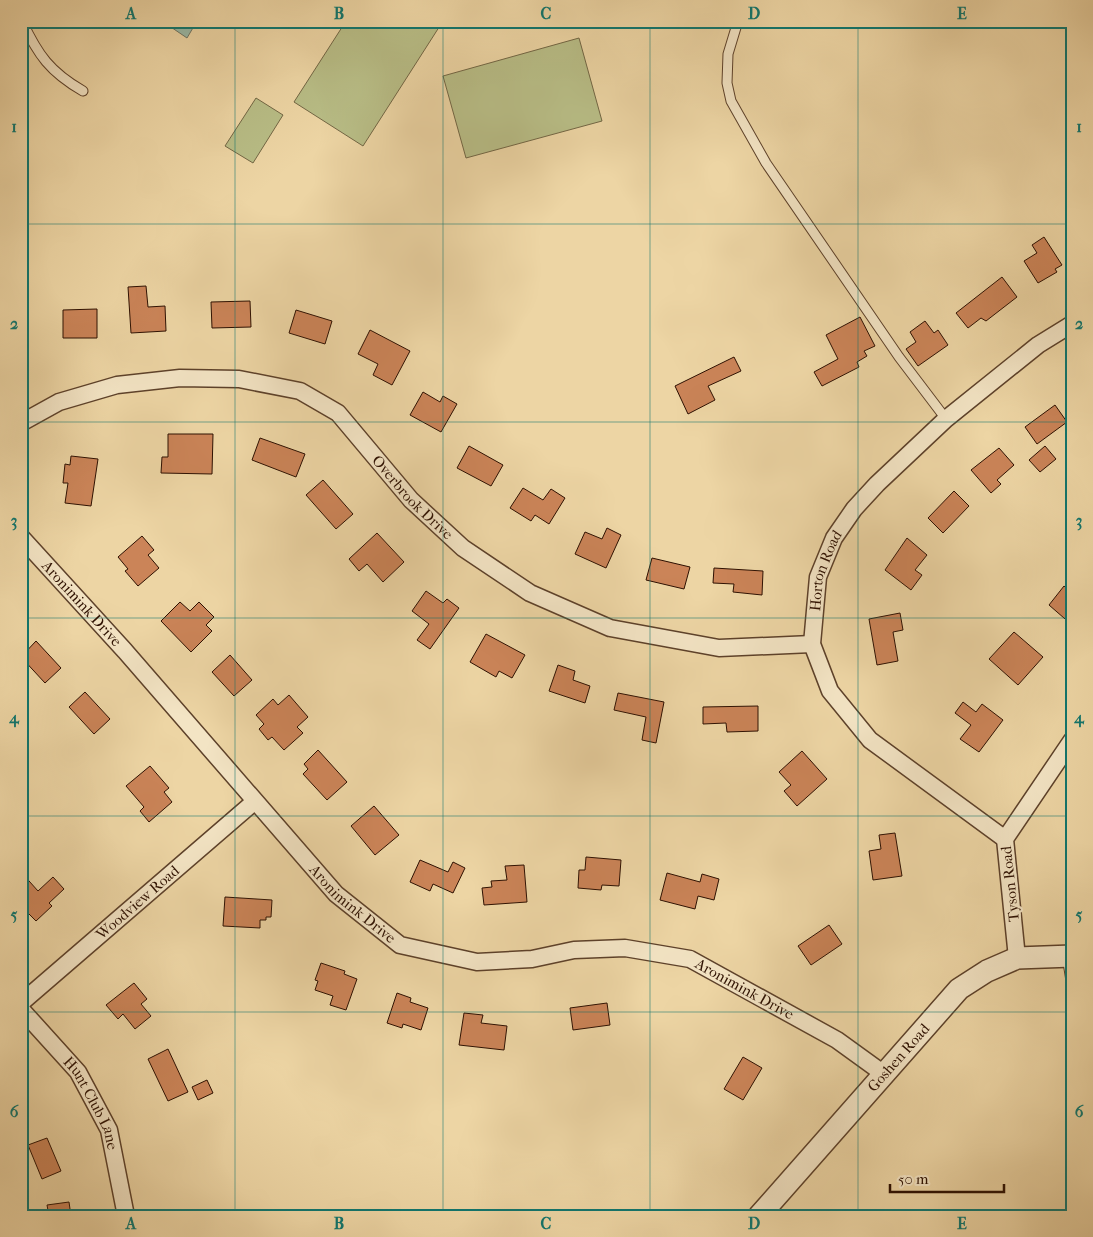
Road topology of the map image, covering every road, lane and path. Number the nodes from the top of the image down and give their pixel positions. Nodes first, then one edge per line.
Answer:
1 (22, 21) edge
2 (738, 21) edge
3 (83, 91) dead end
4 (1072, 324) edge
5 (946, 419) junction
6 (21, 423) edge
7 (21, 537) edge
8 (812, 644) junction
9 (1072, 740) edge
10 (254, 802) junction
11 (1005, 839) junction
12 (1069, 956) edge
13 (1017, 958) junction
14 (1072, 987) edge
15 (21, 1003) edge
16 (21, 1009) edge
17 (884, 1074) junction
18 (126, 1216) edge
19 (759, 1216) edge

1 - 3 lane
2 - 5 lane
4 - 5 street, Horton Road
5 - 8 street, Horton Road
6 - 8 street, Overbrook Drive
7 - 10 street, Aronimink Drive
8 - 11 street, Horton Road
9 - 11 street, Tyson Road
10 - 15 street, Woodview Road
10 - 17 street, Aronimink Drive
11 - 13 street, Tyson Road
12 - 13 street, Goshen Road
12 - 14 lane
13 - 17 street, Goshen Road
16 - 18 street, Hunt Club Lane
17 - 19 street, Goshen Road

